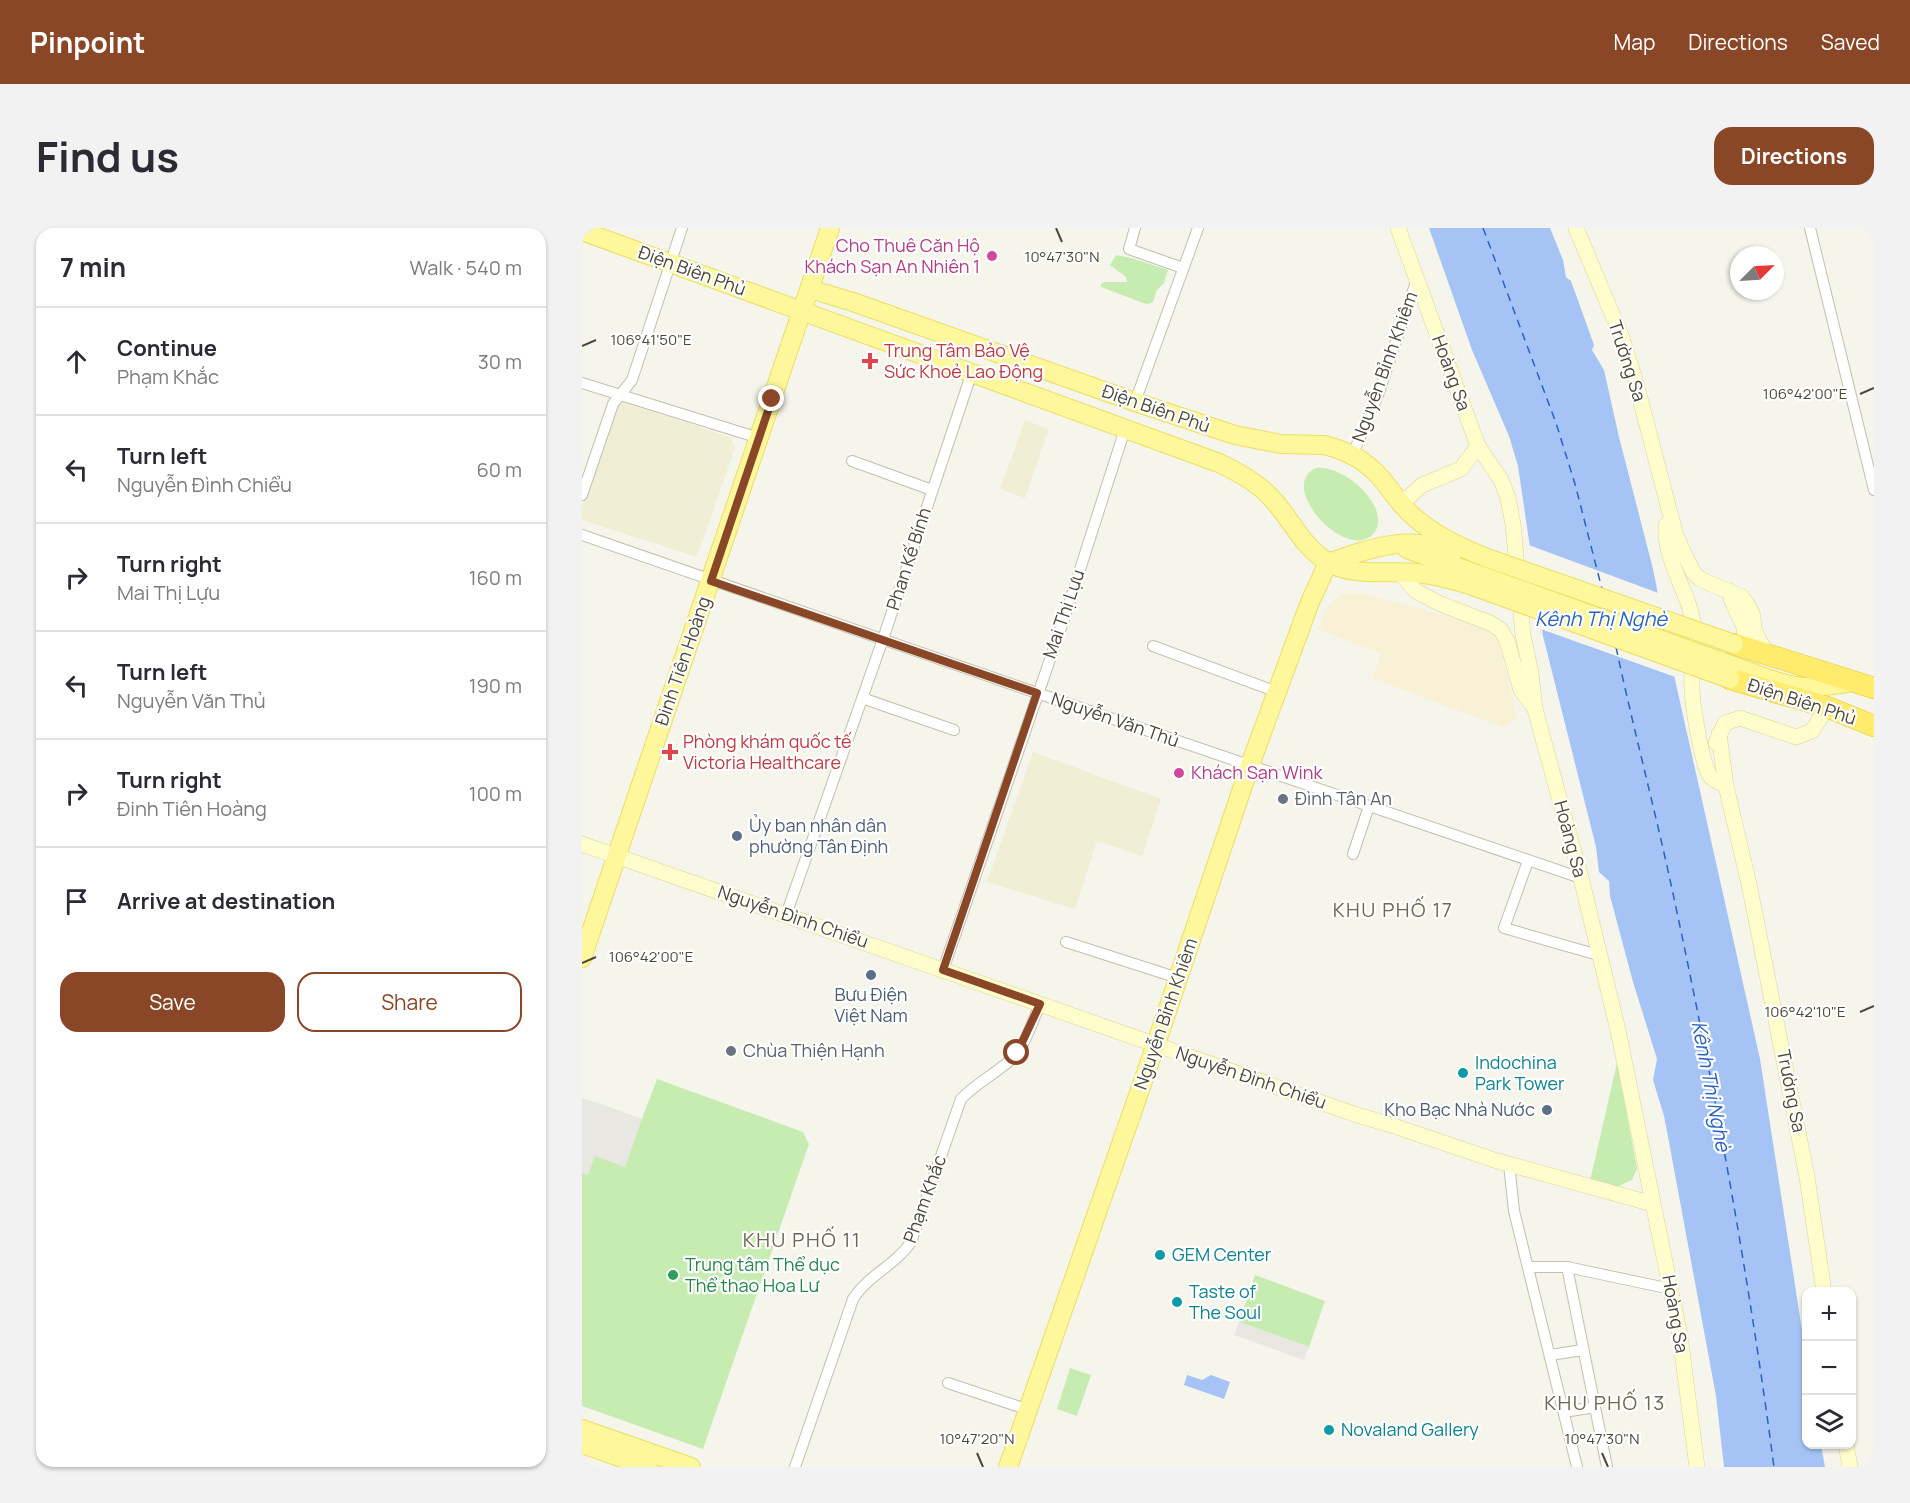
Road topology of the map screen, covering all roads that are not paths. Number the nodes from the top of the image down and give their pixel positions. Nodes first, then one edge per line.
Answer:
1 (682, 228) edge
2 (830, 228) edge
3 (1135, 228) edge
4 (1198, 228) edge
5 (1398, 228) edge
6 (1576, 228) edge
7 (1810, 228) edge
8 (582, 231) edge
9 (671, 263) junction
10 (1183, 268) junction
11 (1417, 278) junction
12 (810, 289) junction
13 (853, 302) junction
14 (803, 312) junction
15 (845, 326) junction
16 (972, 372) junction
17 (582, 383) edge
18 (622, 395) junction
19 (1135, 402) junction
20 (1125, 429) junction
21 (759, 438) junction
22 (1478, 446) junction
23 (1352, 456) junction
24 (852, 461) dead end
25 (933, 490) junction
26 (1874, 490) edge
27 (582, 495) edge
28 (1401, 504) junction
29 (1668, 507) junction
30 (582, 535) edge
31 (1328, 562) junction
32 (1477, 566) junction
33 (1399, 572) junction
34 (711, 581) junction
35 (1729, 591) junction
36 (883, 639) junction
37 (1153, 646) dead end
38 (1767, 655) junction
39 (1735, 659) junction
40 (1864, 685) edge
41 (1276, 692) junction
42 (1037, 693) junction
43 (862, 699) junction
44 (1827, 707) junction
45 (1535, 709) junction
46 (1697, 722) junction
47 (1874, 726) edge
48 (954, 730) dead end
49 (1719, 734) junction
50 (1707, 745) junction
51 (1250, 765) junction
52 (1726, 786) junction
53 (1369, 806) junction
54 (582, 844) edge
55 (1353, 854) dead end
56 (617, 856) junction
57 (1528, 861) junction
58 (1581, 878) junction
59 (786, 915) junction
60 (1066, 942) dead end
61 (1598, 955) junction
62 (582, 958) edge
63 (943, 970) junction
64 (1179, 978) junction
65 (1040, 1004) junction
66 (1156, 1044) junction
67 (1509, 1164) junction
68 (1653, 1204) junction
69 (1528, 1267) junction
70 (1567, 1267) junction
71 (1823, 1287) edge
72 (1671, 1289) junction
73 (1583, 1350) junction
74 (1550, 1355) junction
75 (948, 1383) dead end
76 (1595, 1407) junction
77 (1029, 1410) junction
78 (1564, 1412) junction
79 (582, 1429) edge
80 (582, 1444) edge
81 (607, 1446) junction
82 (1847, 1449) edge
83 (648, 1467) edge
84 (691, 1467) edge
85 (795, 1467) edge
86 (1008, 1467) edge
87 (1577, 1467) edge
88 (1607, 1467) edge
89 (1696, 1467) edge
90 (1850, 1467) edge

1 - 9 street
2 - 12 main road, Đinh Tiên Hoàng
3 - 10 street
4 - 10 street
5 - 11 street, Hoàng Sa
6 - 29 street, Trường Sa
7 - 26 street
8 - 9 main road, Điện Biên Phủ
9 - 14 main road, Điện Biên Phủ
9 - 18 street
10 - 19 street
11 - 22 street, Hoàng Sa
11 - 23 street, Nguyễn Bỉnh Khiêm
12 - 13 main road, Ðiện Biên Phủ
12 - 14 main road, Đinh Tiên Hoàng
13 - 15 main road
13 - 19 main road, Ðiện Biên Phủ
14 - 15 main road, Ðiện Biên Phủ
14 - 21 main road, Đinh Tiên Hoàng
15 - 16 main road, Ðiện Biên Phủ
16 - 20 main road, Ðiện Biên Phủ
16 - 25 street, Phan Kế Bính
17 - 18 street
18 - 21 street
18 - 27 street
19 - 23 main road, Ðiện Biên Phủ
20 - 31 main road, Ðiện Biên Phủ
20 - 42 street, Mai Thị Lựu
21 - 34 main road, Đinh Tiên Hoàng
22 - 28 street
22 - 45 street, Hoàng Sa
23 - 28 main road, Ðiện Biên Phủ
24 - 25 street
25 - 36 street, Phan Kế Bính
28 - 32 main road, Ðiện Biên Phủ
29 - 35 street
29 - 46 street, Trường Sa
30 - 34 street, Nguyễn Văn Thủ
31 - 32 main road
31 - 33 main road
31 - 41 main road, Nguyễn Bỉnh Khiêm
32 - 33 main road
32 - 39 main road, bridge
32 - 39 main road, bridge
33 - 45 street
34 - 36 street, Nguyễn Văn Thủ
34 - 56 main road, Đinh Tiên Hoàng
35 - 38 street
35 - 39 street
36 - 42 street, Nguyễn Văn Thủ
36 - 43 street, Phan Kế Bính
37 - 41 street
38 - 39 highway, Điện Biên Phủ
38 - 40 highway, Điện Biên Phủ
39 - 40 main road
39 - 44 highway, Điện Biên Phủ
41 - 51 main road, Nguyễn Bỉnh Khiêm
42 - 51 street, Nguyễn Văn Thủ
42 - 63 street, Mai Thị Lựu
43 - 48 street
43 - 59 street, Phan Kế Bính
44 - 47 highway, Điện Biên Phủ
44 - 49 street
45 - 58 street, Hoàng Sa
46 - 50 street, Trường Sa
46 - 52 street, Trường Sa
49 - 50 street
49 - 52 street, Trường Sa
50 - 52 street, Trường Sa
51 - 53 street, Nguyễn Văn Thủ
51 - 64 main road, Nguyễn Bỉnh Khiêm
52 - 71 street, Trường Sa
53 - 55 street
53 - 57 street, Nguyễn Văn Thủ
54 - 56 street, Nguyễn Đình Chiểu
56 - 59 street, Nguyễn Đình Chiểu
56 - 62 main road, Đinh Tiên Hoàng
57 - 58 street, Nguyễn Văn Thủ
57 - 61 street
58 - 61 street, Hoàng Sa
59 - 63 street, Nguyễn Đình Chiểu
60 - 64 street
61 - 68 street, Hoàng Sa
63 - 65 street, Nguyễn Đình Chiểu
64 - 66 main road, Nguyễn Bỉnh Khiêm
65 - 66 street, Nguyễn Đình Chiểu
65 - 85 street, Phạm Khắc
66 - 67 street, Nguyễn Đình Chiểu
66 - 77 main road, Nguyễn Bỉnh Khiêm
67 - 68 street, Nguyễn Đình Chiểu
67 - 69 street
68 - 72 street, Hoàng Sa
69 - 70 street
69 - 74 street
70 - 72 street
70 - 73 street
72 - 89 street, Hoàng Sa
73 - 74 street
73 - 76 street
74 - 78 street
75 - 77 street
76 - 78 street
76 - 88 street
77 - 86 main road, Nguyễn Bỉnh Khiêm
78 - 87 street
79 - 81 main road
80 - 81 main road
81 - 83 main road
81 - 84 main road
82 - 90 street

